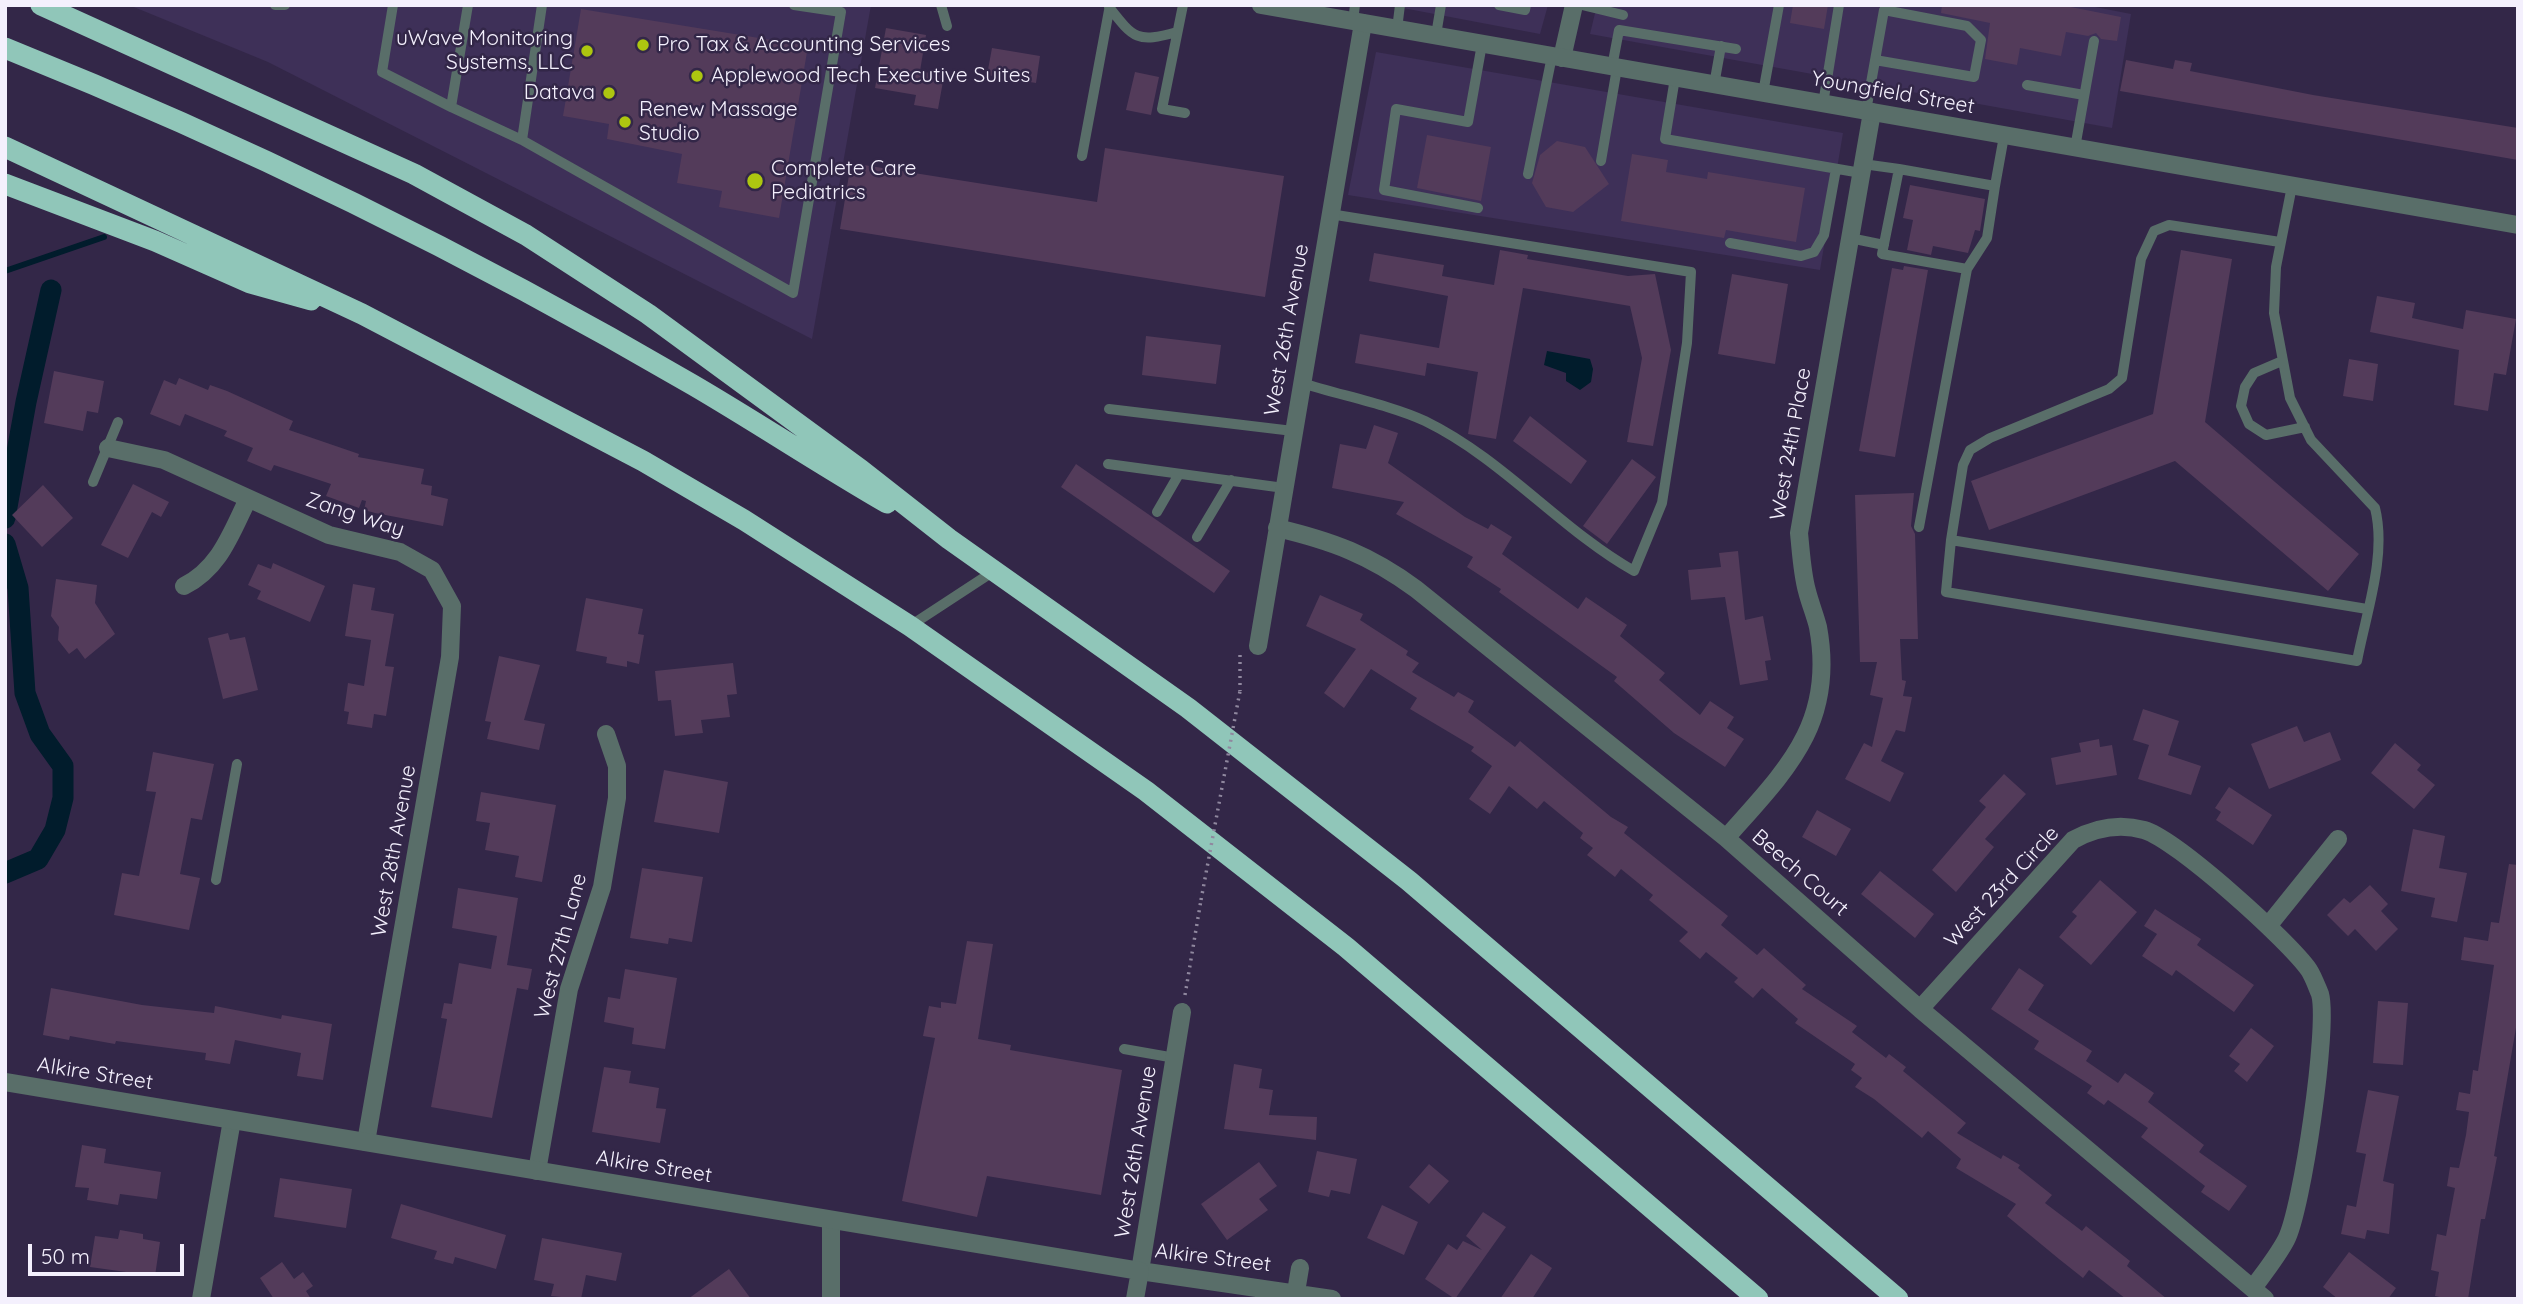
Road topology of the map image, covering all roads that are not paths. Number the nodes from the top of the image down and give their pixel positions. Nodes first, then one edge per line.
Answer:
1 (41, 5) edge
2 (275, 5) edge
3 (285, 5) edge
4 (393, 5) edge
5 (468, 5) edge
6 (542, 5) edge
7 (794, 5) edge
8 (941, 5) edge
9 (1183, 5) edge
10 (1261, 5) edge
11 (1400, 5) edge
12 (1441, 5) edge
13 (1499, 5) edge
14 (1526, 5) edge
15 (1574, 5) edge
16 (1582, 5) edge
17 (1779, 5) edge
18 (1839, 5) edge
19 (1110, 6) edge
20 (1625, 10) edge
21 (1357, 16) edge
22 (947, 26) dead end
23 (1397, 29) junction
24 (1619, 30) junction
25 (1177, 32) junction
26 (1436, 36) junction
27 (2094, 41) dead end
28 (1482, 44) junction
29 (1721, 46) junction
30 (5, 48) edge
31 (1736, 49) dead end
32 (1557, 57) junction
33 (1875, 60) junction
34 (1614, 67) junction
35 (1675, 78) junction
36 (1714, 85) junction
37 (2027, 85) dead end
38 (1763, 93) junction
39 (2084, 95) junction
40 (1823, 104) junction
41 (451, 107) junction
42 (1869, 112) junction
43 (1185, 113) dead end
44 (2004, 136) junction
45 (522, 140) junction
46 (5, 147) edge
47 (2075, 148) junction
48 (1082, 156) dead end
49 (1601, 160) dead end
50 (1836, 169) junction
51 (1862, 169) junction
52 (1899, 169) junction
53 (1528, 174) dead end
54 (5, 184) edge
55 (1995, 186) junction
56 (2292, 186) junction
57 (1478, 208) dead end
58 (1330, 214) junction
59 (2518, 225) edge
60 (1850, 238) junction
61 (2280, 242) junction
62 (1730, 243) dead end
63 (1884, 245) junction
64 (1967, 269) junction
65 (362, 314) junction
66 (2282, 361) junction
67 (1302, 383) junction
68 (1109, 409) dead end
69 (118, 422) dead end
70 (2305, 427) junction
71 (1293, 431) junction
72 (108, 448) junction
73 (1108, 464) dead end
74 (1179, 474) junction
75 (1231, 480) junction
76 (93, 482) dead end
77 (1284, 488) junction
78 (248, 499) junction
79 (1157, 512) dead end
80 (1919, 527) dead end
81 (1277, 528) junction
82 (1197, 537) dead end
83 (949, 539) junction
84 (1951, 540) junction
85 (432, 570) joint
86 (994, 571) junction
87 (184, 586) dead end
88 (2367, 609) junction
89 (910, 626) junction
90 (1258, 646) dead end
91 (606, 734) dead end
92 (237, 764) dead end
93 (1726, 838) junction
94 (2338, 839) dead end
95 (216, 880) dead end
96 (2268, 926) junction
97 (1920, 1009) junction
98 (1182, 1012) road end
99 (1124, 1049) dead end
100 (1175, 1058) junction
101 (5, 1082) edge
102 (232, 1120) junction
103 (366, 1142) junction
104 (537, 1171) junction
105 (831, 1220) junction
106 (1300, 1268) dead end
107 (1140, 1271) junction
108 (1296, 1292) junction
109 (2259, 1293) edge
110 (201, 1299) edge
111 (831, 1299) edge
112 (1135, 1299) edge
113 (1332, 1299) edge
114 (1758, 1299) edge
115 (1898, 1299) edge

1 - 83 highway
2 - 3 lane
4 - 41 lane
5 - 41 lane
6 - 45 lane
7 - 45 lane
8 - 22 lane
9 - 25 lane
10 - 21 street, Youngfield Street
11 - 23 lane
12 - 26 lane
13 - 14 lane
15 - 32 street
16 - 20 lane
17 - 38 lane
18 - 40 lane
19 - 25 lane
19 - 48 lane
20 - 24 lane
21 - 23 street, Youngfield Street
21 - 58 street, West 26th Avenue
23 - 26 street, Youngfield Street
24 - 29 lane
24 - 34 lane
25 - 43 lane
26 - 28 street, Youngfield Street
27 - 39 lane
28 - 32 street, Youngfield Street
28 - 57 lane
29 - 31 lane
29 - 36 lane
30 - 83 highway
32 - 34 street, Youngfield Street
32 - 53 lane
33 - 33 lane
33 - 42 lane
34 - 35 street, Youngfield Street
34 - 49 lane
35 - 36 street, Youngfield Street
35 - 50 lane
36 - 38 street, Youngfield Street
37 - 39 lane
38 - 40 street, Youngfield Street
39 - 47 lane
40 - 42 street, Youngfield Street
41 - 45 lane
42 - 44 street, Youngfield Street
42 - 51 street, West 24th Place
44 - 47 street, Youngfield Street
44 - 55 lane
46 - 65 highway
47 - 56 street, Youngfield Street
50 - 51 lane
50 - 62 lane
51 - 52 lane
51 - 60 street, West 24th Place
52 - 55 lane
52 - 63 lane
54 - 65 highway
55 - 64 lane
56 - 59 street, Youngfield Street
56 - 61 lane
58 - 67 street, West 26th Avenue
58 - 67 lane
60 - 63 lane
60 - 93 street, West 24th Place
61 - 66 lane
61 - 84 lane
63 - 64 lane
64 - 80 lane
65 - 89 highway
66 - 70 lane
66 - 70 lane
67 - 71 street, West 26th Avenue
68 - 71 lane
69 - 72 lane
70 - 88 lane
71 - 77 street, West 26th Avenue
72 - 76 lane
72 - 78 street, Zang Way
73 - 74 lane
74 - 75 lane
74 - 79 lane
75 - 77 lane
75 - 82 lane
77 - 81 street, West 26th Avenue
78 - 85 street, Zang Way
78 - 87 street
81 - 90 street, West 26th Avenue
81 - 93 street, Beech Court
83 - 86 highway
84 - 88 lane
84 - 88 lane
85 - 103 street, West 28th Avenue
86 - 89 lane
86 - 115 highway
89 - 114 highway
91 - 104 street, West 27th Lane
92 - 95 lane
93 - 97 street, Beech Court
94 - 96 street
96 - 97 street, West 23rd Circle
96 - 109 street, West 23rd Circle
97 - 109 street, Beech Court
98 - 100 street, West 26th Avenue
99 - 100 lane
100 - 107 street, West 26th Avenue
101 - 102 street, Alkire Street
102 - 103 street, Alkire Street
102 - 110 street
103 - 104 street, Alkire Street
104 - 105 street, Alkire Street
105 - 107 street, Alkire Street
105 - 111 street
106 - 108 street, Alkire Street
107 - 108 street, Alkire Street
107 - 112 street, West 26th Avenue
108 - 113 street, Alkire Street

